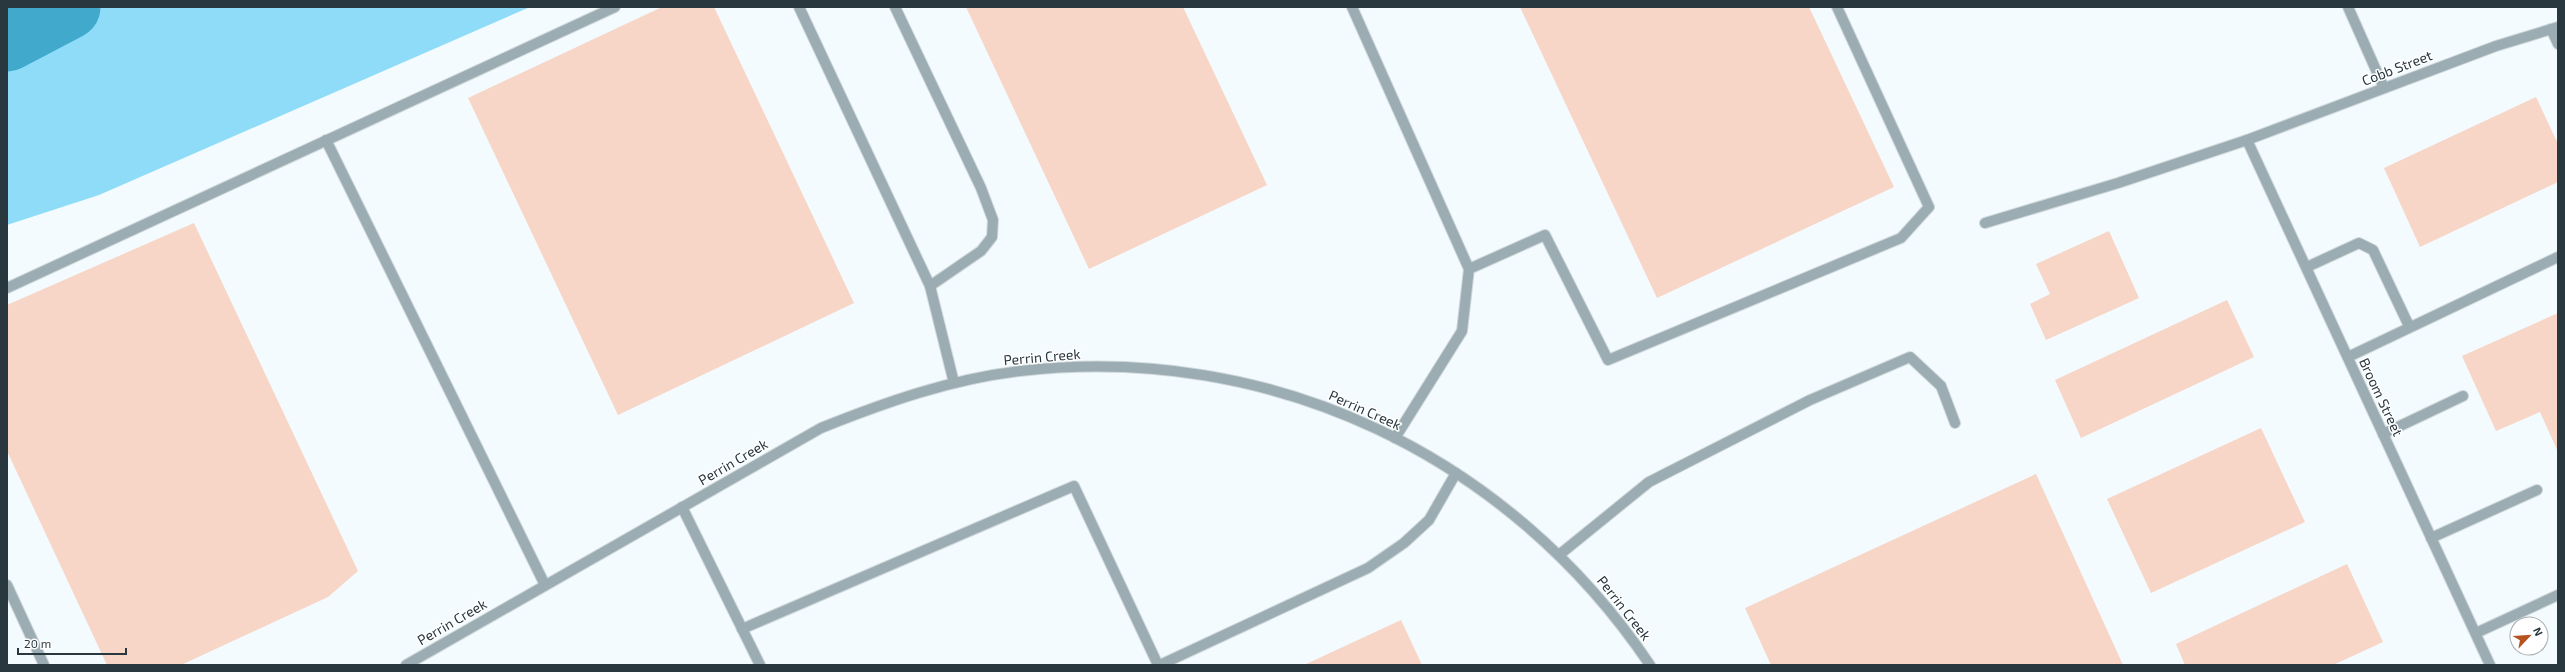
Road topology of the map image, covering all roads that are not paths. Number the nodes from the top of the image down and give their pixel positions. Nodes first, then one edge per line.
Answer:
1 (615, 7) edge
2 (799, 7) edge
3 (894, 7) edge
4 (1352, 7) edge
5 (1837, 7) edge
6 (2348, 7) edge
7 (2554, 28) edge
8 (2558, 44) edge
9 (2384, 88) junction
10 (326, 140) junction
11 (2247, 140) junction
12 (1985, 223) dead end
13 (2558, 257) edge
14 (2307, 267) junction
15 (1469, 269) junction
16 (930, 286) junction
17 (7, 288) edge
18 (2409, 326) junction
19 (2348, 357) junction
20 (954, 383) junction
21 (2464, 396) dead end
22 (1955, 423) dead end
23 (2384, 434) junction
24 (1394, 438) junction
25 (1456, 473) junction
26 (2537, 490) dead end
27 (682, 507) junction
28 (2431, 538) junction
29 (1559, 555) junction
30 (7, 585) edge
31 (545, 585) junction
32 (2558, 595) edge
33 (742, 629) junction
34 (2476, 634) junction
35 (44, 665) edge
36 (406, 665) edge
37 (760, 665) edge
38 (1159, 665) edge
39 (1650, 665) edge
40 (2490, 665) edge

1 - 10 street
2 - 16 street
3 - 16 street
4 - 15 street
5 - 15 street
6 - 9 street
7 - 8 street
7 - 9 street, Cobb Street
9 - 11 street, Cobb Street
10 - 17 street
10 - 31 street
11 - 12 street, Cobb Street
11 - 14 street, Broom Street
13 - 18 street
14 - 18 street
14 - 19 street, Broom Street
15 - 24 street
16 - 20 street
18 - 19 street
19 - 23 street, Broom Street
20 - 24 street, Perrin Creek
20 - 27 street, Perrin Creek
21 - 23 street
22 - 29 street
23 - 28 street, Broom Street
24 - 25 street, Perrin Creek
25 - 29 street, Perrin Creek
25 - 38 street
26 - 28 street
27 - 31 street, Perrin Creek
27 - 33 street
28 - 34 street, Broom Street
29 - 39 street, Perrin Creek
30 - 35 street
31 - 36 street, Perrin Creek
32 - 34 street
33 - 37 street
33 - 38 street
34 - 40 street, Broom Street

